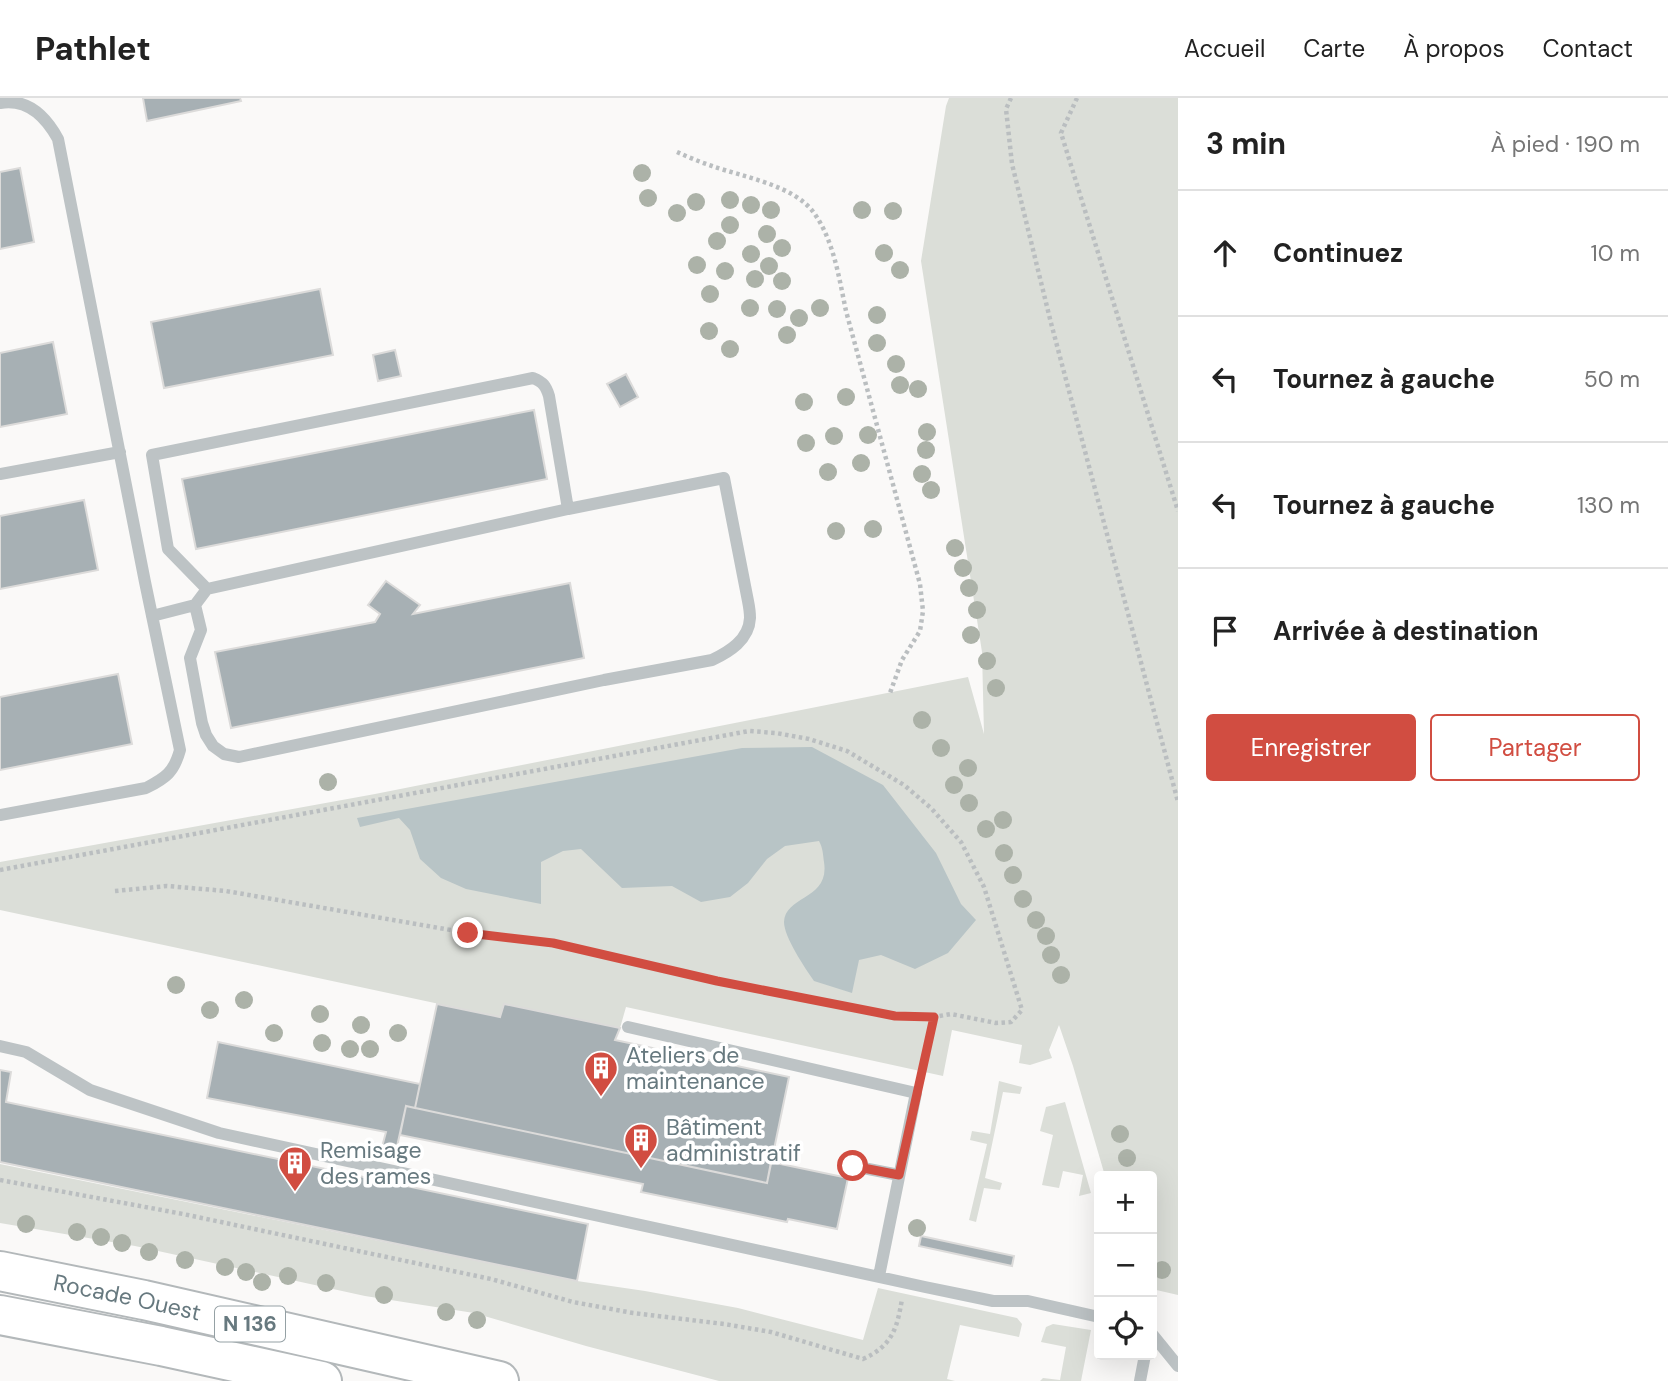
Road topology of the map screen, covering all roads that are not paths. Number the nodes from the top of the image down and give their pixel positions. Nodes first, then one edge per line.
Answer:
1 (0, 103) edge
2 (120, 452) junction
3 (0, 474) edge
4 (568, 509) junction
5 (207, 589) junction
6 (195, 605) junction
7 (152, 616) junction
8 (0, 815) edge
9 (628, 1027) dead end
10 (0, 1046) edge
11 (853, 1166) dead end
12 (899, 1175) junction
13 (0, 1271) edge
14 (879, 1276) junction
15 (0, 1315) edge
16 (1094, 1316) edge
17 (1157, 1340) edge
18 (1144, 1360) edge
19 (1178, 1366) edge
20 (323, 1381) edge
21 (499, 1381) edge
22 (1140, 1381) edge

1 - 2 lane
2 - 3 lane
2 - 7 lane
4 - 5 lane
4 - 5 lane
4 - 6 lane
5 - 6 lane
6 - 7 lane
7 - 8 lane
9 - 12 lane
10 - 14 lane
11 - 12 lane
12 - 14 lane
13 - 21 highway, Rocade Ouest / N 136
14 - 16 lane
15 - 20 highway, Rocade Ouest / N 136
17 - 19 lane
18 - 22 lane

